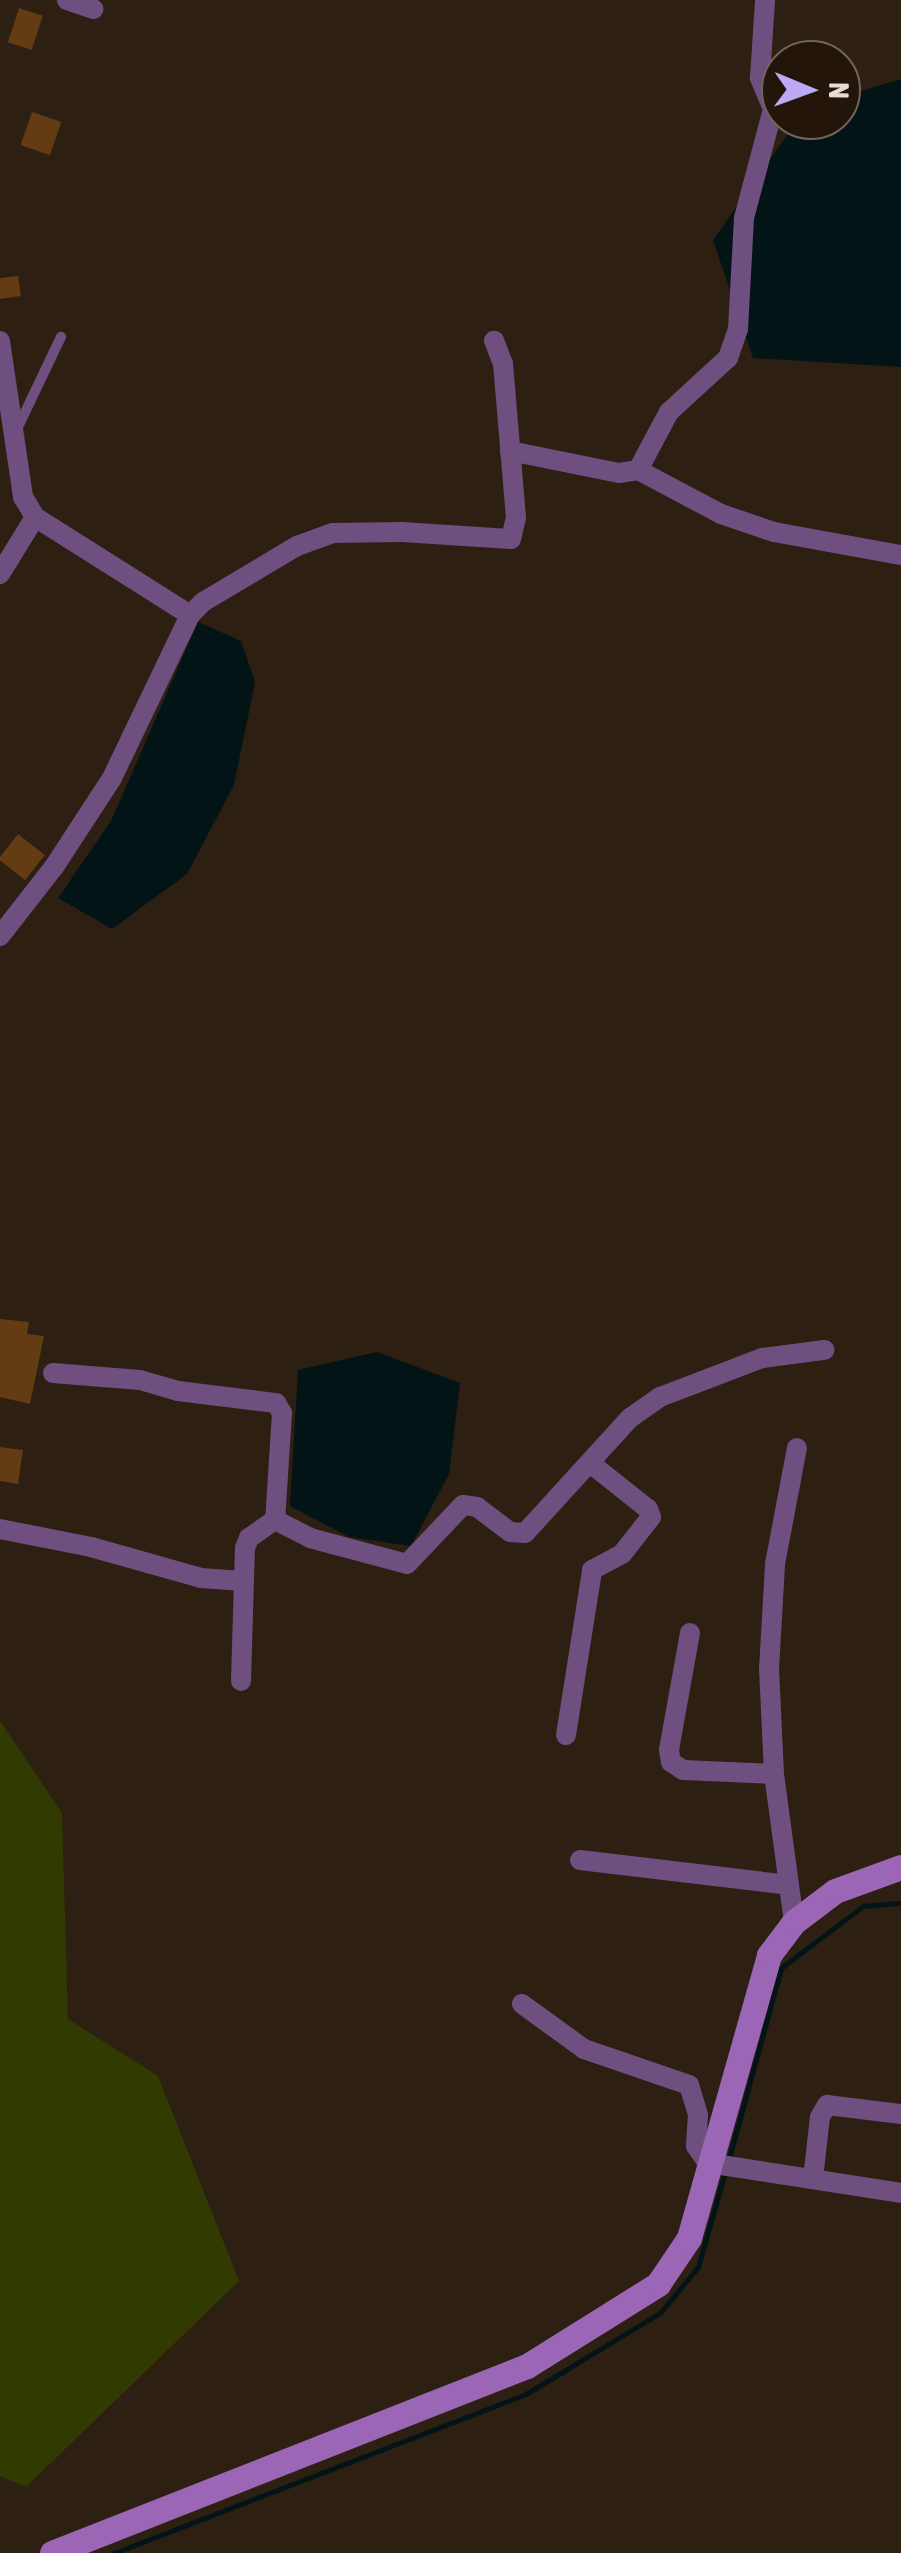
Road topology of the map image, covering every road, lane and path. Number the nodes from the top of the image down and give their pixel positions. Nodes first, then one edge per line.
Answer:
1 (67, 0) edge
2 (765, 0) edge
3 (93, 8) dead end
4 (61, 337) dead end
5 (0, 341) edge
6 (494, 341) dead end
7 (16, 433) junction
8 (510, 451) junction
9 (638, 470) junction
10 (35, 517) junction
11 (900, 555) edge
12 (0, 574) edge
13 (190, 615) junction
14 (0, 936) edge
15 (824, 1350) dead end
16 (53, 1374) dead end
17 (797, 1448) dead end
18 (590, 1463) junction
19 (275, 1520) junction
20 (0, 1529) edge
21 (242, 1581) junction
22 (690, 1633) dead end
23 (241, 1681) dead end
24 (566, 1734) dead end
25 (774, 1774) junction
26 (580, 1860) dead end
27 (901, 1867) edge
28 (789, 1884) junction
29 (794, 1922) junction
30 (522, 2004) dead end
31 (901, 2114) edge
32 (720, 2165) junction
33 (812, 2179) junction
34 (901, 2192) edge
35 (52, 2553) edge

1 - 3 street
2 - 9 street
4 - 7 lane
5 - 7 street
6 - 8 street
7 - 10 street
8 - 9 street
8 - 13 street
9 - 11 street
10 - 12 street
10 - 13 street
13 - 14 street
15 - 18 street
16 - 19 street
17 - 25 street
18 - 19 street
18 - 24 street
19 - 21 street
20 - 21 street
21 - 23 street
22 - 25 street
25 - 28 street
26 - 28 street
27 - 29 street
28 - 29 street
29 - 32 street
30 - 32 street
31 - 33 street
32 - 33 street
32 - 35 street
33 - 34 street

